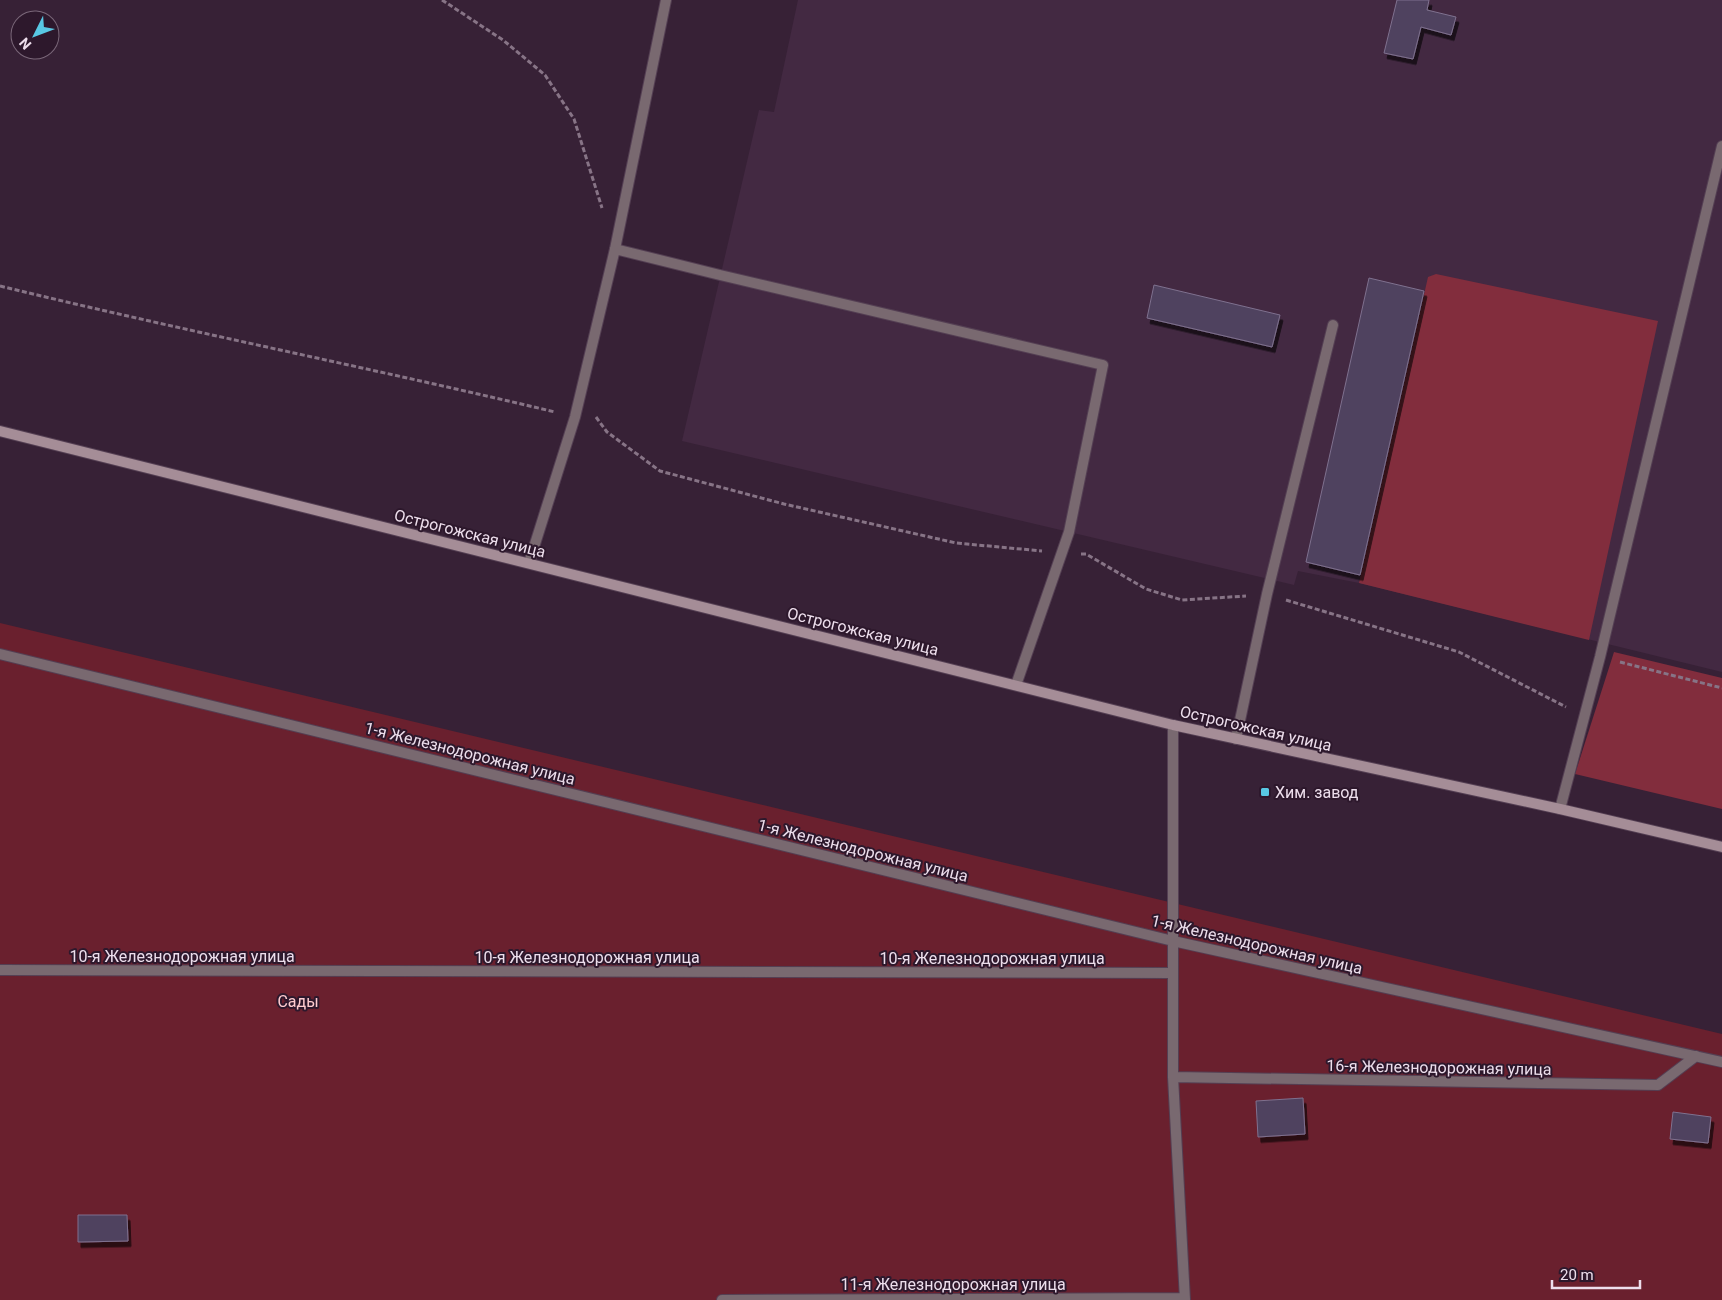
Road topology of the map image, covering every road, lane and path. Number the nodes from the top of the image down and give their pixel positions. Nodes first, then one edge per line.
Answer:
1 (442, 0) edge
2 (666, 0) edge
3 (1722, 146) edge
4 (603, 212) dead end
5 (615, 249) junction
6 (0, 286) edge
7 (1333, 325) dead end
8 (575, 417) junction
9 (0, 431) edge
10 (529, 563) junction
11 (0, 654) edge
12 (1600, 658) junction
13 (1016, 685) junction
14 (1722, 688) edge
15 (1173, 725) junction
16 (1236, 739) junction
17 (1560, 809) junction
18 (1722, 847) edge
19 (1174, 941) junction
20 (0, 970) edge
21 (1173, 973) junction
22 (1696, 1056) junction
23 (1722, 1062) edge
24 (1173, 1077) junction
25 (1185, 1299) edge
26 (722, 1300) edge

1 - 4 path
2 - 5 street
3 - 12 street
5 - 8 street
5 - 13 street
6 - 8 path
7 - 16 street
8 - 10 street
9 - 10 street, Острогожская улица
10 - 13 street, Острогожская улица
11 - 19 street, 1-я Железнодорожная улица
12 - 14 path
12 - 17 street
13 - 15 street, Острогожская улица
15 - 16 street, Острогожская улица
15 - 19 street
16 - 17 street, Острогожская улица
17 - 18 street, Острогожская улица
19 - 21 street
19 - 22 street, 1-я Железнодорожная улица
20 - 21 street, 10-я Железнодорожная улица
21 - 24 street
22 - 23 street, 1-я Железнодорожная улица
22 - 24 street, 16-я Железнодорожная улица
24 - 25 street
25 - 26 street, 11-я Железнодорожная улица

